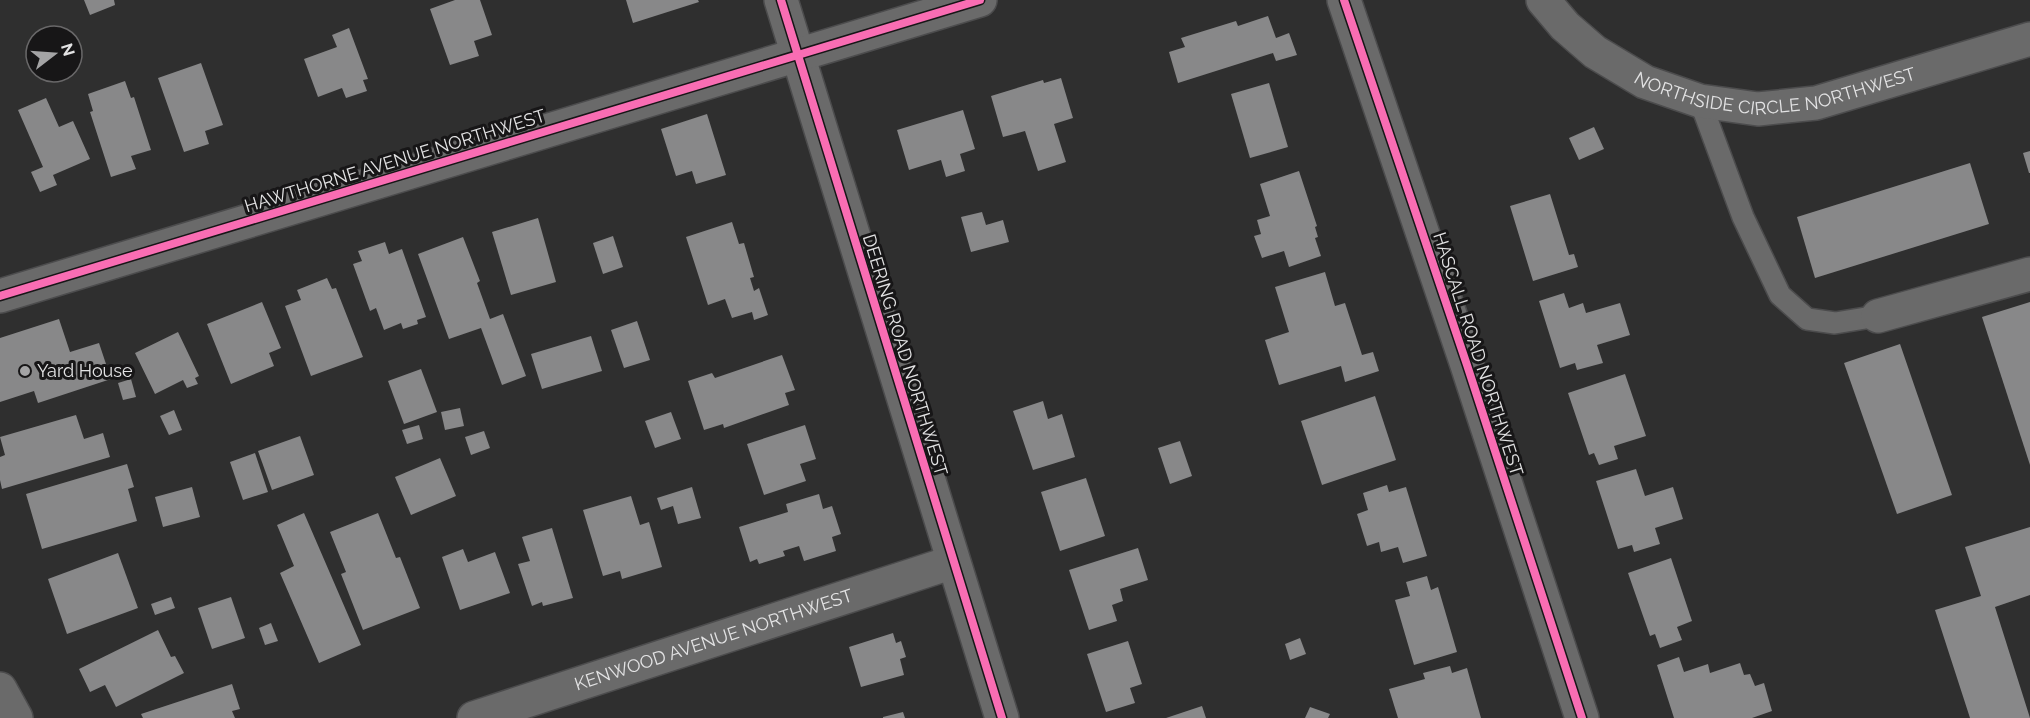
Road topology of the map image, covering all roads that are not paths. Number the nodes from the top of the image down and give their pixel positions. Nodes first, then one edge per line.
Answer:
1 (781, 0) edge
2 (980, 0) edge
3 (1344, 0) edge
4 (1543, 0) edge
5 (2030, 39) edge
6 (798, 55) junction
7 (1700, 101) junction
8 (2030, 274) edge
9 (0, 296) edge
10 (1878, 316) joint
11 (952, 562) junction
12 (0, 689) edge
13 (16, 718) edge
14 (474, 718) edge
15 (1002, 718) edge
16 (1582, 718) edge

1 - 6 street, DEERING ROAD NORTHWEST
2 - 6 street
3 - 16 street, HASCALL ROAD NORTHWEST
4 - 7 street, NORTHSIDE CIRCLE NORTHWEST
5 - 7 street, NORTHSIDE CIRCLE NORTHWEST
6 - 9 street, HAWTHORNE AVENUE NORTHWEST
6 - 11 street, DEERING ROAD NORTHWEST
7 - 10 lane
8 - 10 street
11 - 14 street, KENWOOD AVENUE NORTHWEST
11 - 15 street, DEERING ROAD NORTHWEST
12 - 13 street

